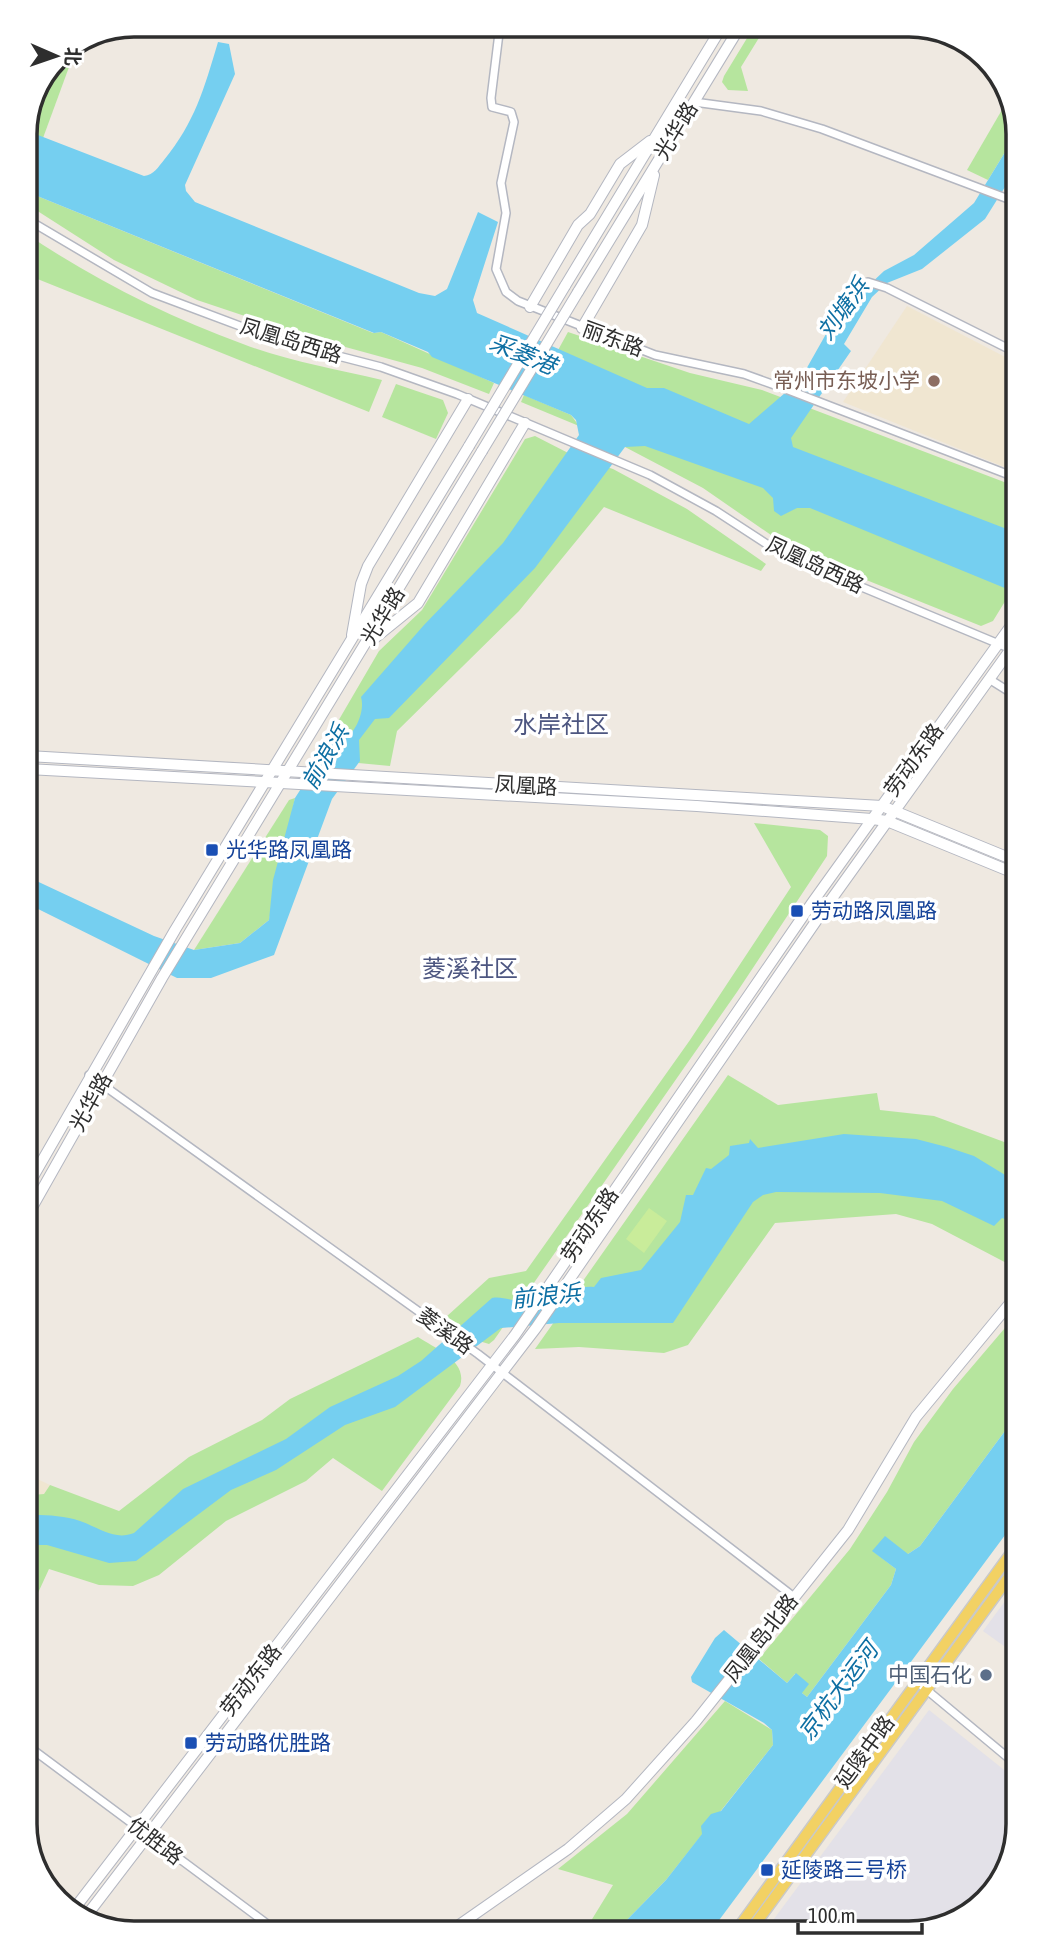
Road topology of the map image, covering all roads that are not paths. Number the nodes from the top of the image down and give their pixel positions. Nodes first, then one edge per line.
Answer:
1 (498, 37) edge
2 (716, 37) edge
3 (734, 37) edge
4 (694, 102) junction
5 (656, 136) junction
6 (657, 163) junction
7 (1006, 198) edge
8 (37, 225) edge
9 (868, 282) dead end
10 (530, 307) junction
11 (582, 328) junction
12 (1006, 348) edge
13 (468, 399) junction
14 (525, 423) junction
15 (1006, 474) edge
16 (1006, 632) edge
17 (350, 643) junction
18 (997, 644) junction
19 (366, 645) junction
20 (1006, 646) edge
21 (1006, 655) edge
22 (989, 679) junction
23 (1006, 690) edge
24 (37, 756) edge
25 (272, 768) junction
26 (37, 769) edge
27 (289, 771) junction
28 (268, 781) junction
29 (283, 783) junction
30 (882, 806) junction
31 (896, 810) junction
32 (872, 820) junction
33 (887, 821) junction
34 (1006, 857) edge
35 (1006, 871) edge
36 (89, 1076) junction
37 (101, 1083) junction
38 (37, 1169) edge
39 (37, 1198) edge
40 (1006, 1308) edge
41 (490, 1365) junction
42 (501, 1375) junction
43 (1006, 1560) edge
44 (1006, 1581) edge
45 (794, 1597) junction
46 (916, 1681) junction
47 (926, 1692) junction
48 (37, 1753) edge
49 (1006, 1756) edge
50 (137, 1827) junction
51 (148, 1837) junction
52 (78, 1903) edge
53 (91, 1911) edge
54 (263, 1921) edge
55 (466, 1921) edge
56 (743, 1921) edge
57 (756, 1921) edge

1 - 10 street, 丽东路
2 - 5 main road, 光华路
3 - 4 main road, 光华路
4 - 6 main road, 光华路
4 - 7 street
5 - 10 main road
5 - 17 main road, 光华路, bridge
6 - 11 main road
6 - 19 main road, 光华路, bridge
8 - 13 street, 凤凰岛西路
9 - 12 street
10 - 11 street, 丽东路
11 - 15 street, 丽东路
13 - 14 street, 凤凰岛西路
13 - 17 main road
14 - 18 street, 凤凰岛西路
14 - 19 main road
16 - 18 main road, 劳动东路
17 - 25 main road, 光华路
18 - 20 street, 凤凰岛西路
18 - 30 main road, 劳动东路
19 - 27 main road, 光华路
21 - 22 main road, 劳动东路
22 - 23 street
22 - 31 main road, 劳动东路
24 - 25 main road, 凤凰路
25 - 27 main road, 凤凰路
25 - 28 main road, 光华路
26 - 28 main road, 凤凰路
27 - 29 main road, 光华路
27 - 30 main road, 凤凰路
28 - 29 main road, 凤凰路
28 - 36 main road, 光华路
29 - 32 main road, 凤凰路
29 - 37 main road, 光华路
30 - 31 main road, 凤凰路
30 - 32 main road, 劳动东路
31 - 33 main road, 劳动东路
31 - 34 main road, 凤凰路
32 - 33 main road, 凤凰路
32 - 41 main road, 劳动东路
33 - 35 main road, 凤凰路
33 - 42 main road, 劳动东路
36 - 37 street, 菱溪路
36 - 38 main road, 光华路
37 - 39 main road, 光华路
37 - 41 street, 菱溪路
40 - 45 main road, 凤凰岛北路
41 - 42 street, 菱溪路
41 - 50 main road, 劳动东路
42 - 45 street, 菱溪路
42 - 51 main road, 劳动东路
43 - 46 main road, 延陵中路
44 - 47 main road, 延陵中路
45 - 55 main road, 凤凰岛北路
46 - 47 street
46 - 56 main road, 延陵中路
47 - 49 street
47 - 57 main road, 延陵中路
48 - 50 street, 优胜路
50 - 51 street, 优胜路
50 - 52 main road, 劳动东路
51 - 53 main road, 劳动东路
51 - 54 street, 优胜路

